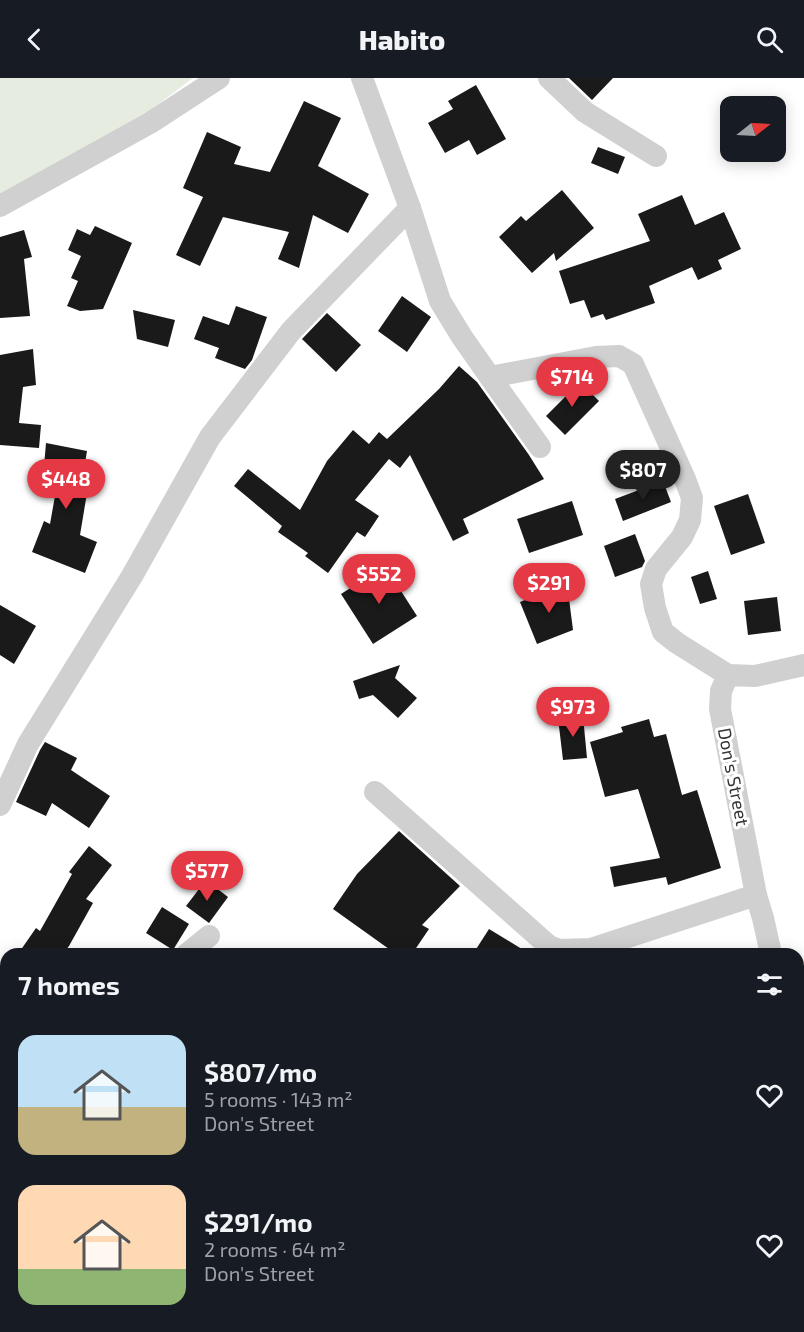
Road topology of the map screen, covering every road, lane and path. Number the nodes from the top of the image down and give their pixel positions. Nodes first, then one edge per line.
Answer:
1 (219, 78) edge
2 (362, 78) edge
3 (549, 78) edge
4 (656, 156) dead end
5 (0, 206) edge
6 (410, 208) junction
7 (490, 377) junction
8 (540, 447) dead end
9 (804, 665) edge
10 (728, 675) junction
11 (375, 792) dead end
12 (0, 805) edge
13 (756, 895) junction
14 (209, 936) dead end
15 (194, 948) edge
16 (554, 948) edge
17 (594, 948) edge
18 (770, 948) edge

1 - 5 street
2 - 6 street
3 - 4 street
6 - 7 street
6 - 12 street
7 - 8 street
7 - 10 street
9 - 10 street
10 - 13 street, Don's Street
11 - 16 street
13 - 17 street
13 - 18 street, Don's Street
14 - 15 street

